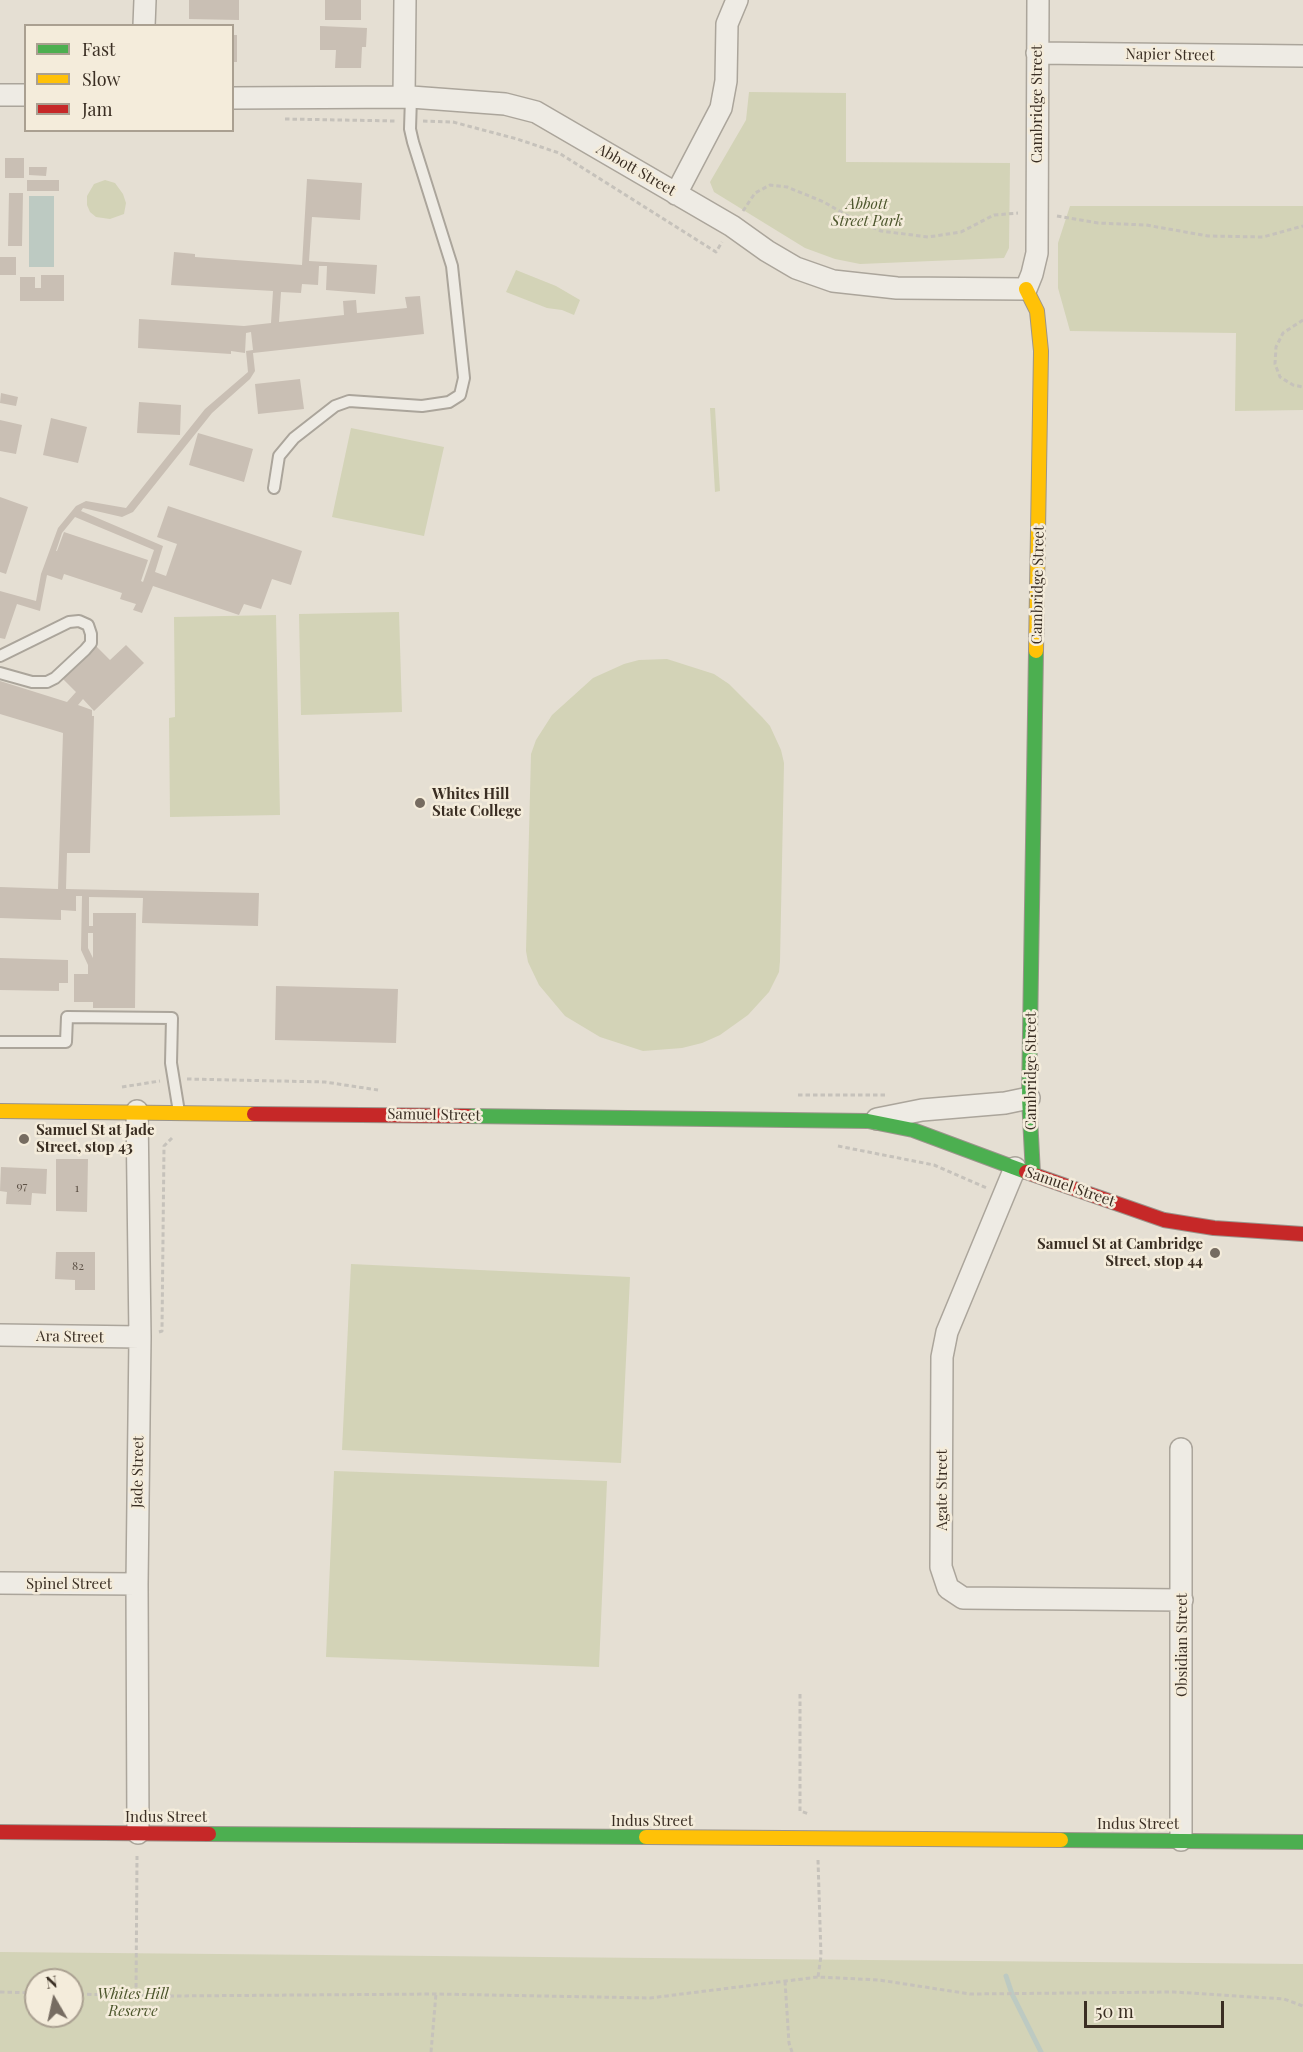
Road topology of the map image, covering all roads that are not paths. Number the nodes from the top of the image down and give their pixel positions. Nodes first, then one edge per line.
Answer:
1 (144, 0) edge
2 (405, 0) edge
3 (737, 0) edge
4 (1038, 0) edge
5 (144, 24) edge
6 (1037, 53) junction
7 (1303, 56) edge
8 (0, 95) edge
9 (24, 95) edge
10 (407, 97) junction
11 (234, 98) edge
12 (676, 194) junction
13 (1026, 288) junction
14 (274, 488) dead end
15 (0, 656) edge
16 (0, 674) edge
17 (0, 1042) edge
18 (1029, 1098) junction
19 (0, 1111) edge
20 (137, 1111) junction
21 (179, 1112) junction
22 (868, 1121) junction
23 (1024, 1171) junction
24 (1303, 1226) edge
25 (1276, 1231) junction
26 (1303, 1234) edge
27 (0, 1335) edge
28 (140, 1337) junction
29 (1181, 1449) dead end
30 (0, 1584) edge
31 (137, 1584) junction
32 (1182, 1600) junction
33 (0, 1832) edge
34 (138, 1833) junction
35 (1181, 1840) junction
36 (1303, 1842) edge

1 - 5 street
2 - 10 street
3 - 12 street
4 - 6 street, Cambridge Street
6 - 7 street, Napier Street
6 - 13 street, Cambridge Street
8 - 9 street
10 - 11 street, Abbott Street
10 - 12 street, Abbott Street
10 - 14 lane
12 - 13 street, Abbott Street
13 - 18 street, Cambridge Street
15 - 16 lane
17 - 21 lane
18 - 22 street, Samuel Street
18 - 23 street, Cambridge Street
19 - 20 street, Samuel Street
20 - 21 street, Samuel Street
20 - 28 street, Jade Street
21 - 22 street, Samuel Street
22 - 23 street, Samuel Street
23 - 25 street, Samuel Street
23 - 32 street, Agate Street
24 - 25 street, Samuel Street
25 - 26 street, Samuel Street
27 - 28 street, Ara Street
28 - 31 street, Jade Street
29 - 32 street, Obsidian Street
30 - 31 street, Spinel Street
31 - 34 street, Jade Street
32 - 35 street, Obsidian Street
33 - 34 street, Indus Street
34 - 35 street, Indus Street
35 - 36 street, Indus Street

